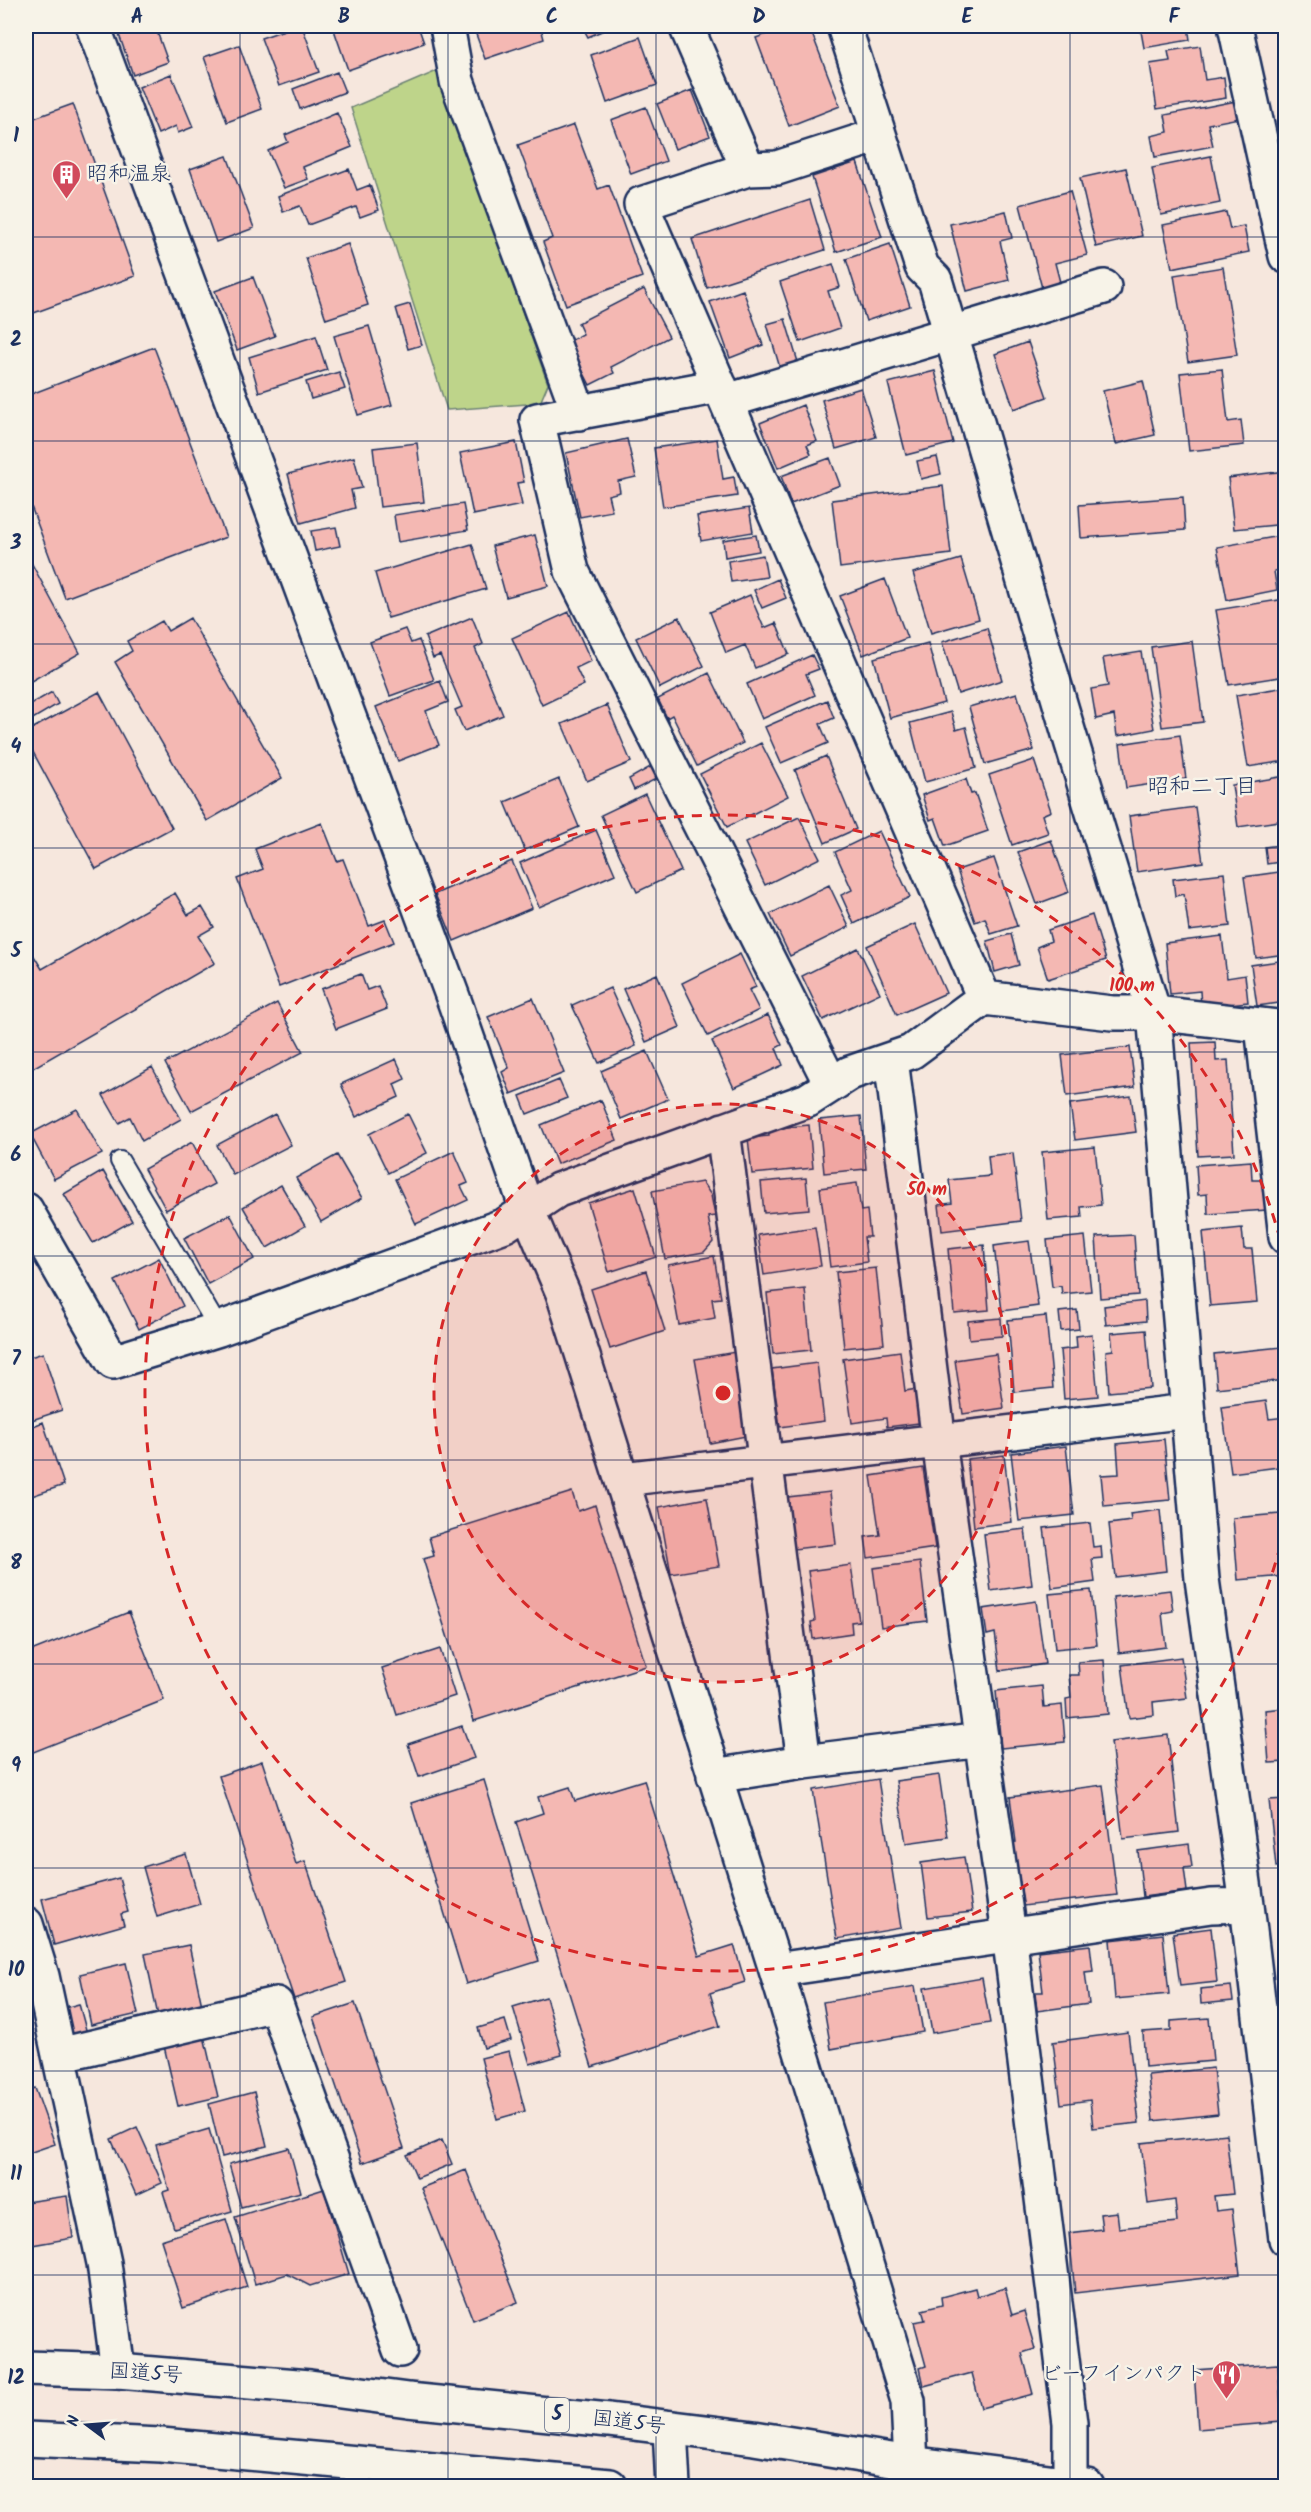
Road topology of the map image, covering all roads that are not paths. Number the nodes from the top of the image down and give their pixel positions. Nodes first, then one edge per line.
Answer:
1 (93, 26) edge
2 (447, 26) edge
3 (686, 26) edge
4 (844, 26) edge
5 (1235, 26) edge
6 (879, 135) junction
7 (748, 169) junction
8 (1286, 256) edge
9 (1104, 287) dead end
10 (951, 333) junction
11 (723, 393) junction
12 (579, 413) junction
13 (984, 998) junction
14 (1154, 1013) junction
15 (1274, 1027) edge
16 (891, 1059) junction
17 (831, 1084) junction
18 (723, 1130) junction
19 (120, 1161) dead end
20 (527, 1209) junction
21 (26, 1210) edge
22 (1286, 1237) edge
23 (219, 1329) junction
24 (1187, 1410) junction
25 (939, 1442) junction
26 (766, 1462) junction
27 (622, 1479) junction
28 (981, 1740) junction
29 (804, 1762) junction
30 (714, 1776) junction
31 (1247, 1905) junction
32 (26, 1924) edge
33 (1009, 1934) junction
34 (776, 1970) junction
35 (59, 2055) junction
36 (1286, 2239) edge
37 (400, 2350) dead end
38 (26, 2368) edge
39 (118, 2371) junction
40 (670, 2428) junction
41 (26, 2439) edge
42 (355, 2475) edge
43 (911, 2475) edge
44 (1078, 2485) edge
45 (610, 2487) edge
46 (673, 2487) edge

1 - 20 main road
2 - 12 main road
3 - 7 main road
4 - 6 main road
5 - 8 main road
6 - 7 main road
6 - 10 main road
7 - 11 main road
9 - 10 main road
10 - 11 main road
10 - 14 main road
11 - 12 main road
11 - 13 main road
12 - 17 main road
13 - 14 main road
13 - 16 main road
14 - 15 main road
14 - 24 main road
15 - 22 main road
16 - 17 main road
16 - 25 main road
17 - 18 main road
18 - 20 main road
18 - 26 main road
19 - 23 lane
20 - 23 main road
20 - 27 main road
21 - 23 main road
24 - 25 main road
24 - 31 main road
25 - 26 main road
25 - 28 main road
26 - 27 main road
26 - 29 main road
27 - 30 main road
28 - 29 main road
28 - 33 main road
29 - 30 main road
30 - 34 main road
31 - 33 main road
31 - 36 main road
32 - 35 main road
33 - 34 main road
33 - 44 main road
34 - 43 main road
35 - 37 main road
35 - 39 main road
38 - 39 main road, 国道5号 / 5
39 - 40 main road, 国道5号 / 5
40 - 43 main road, 国道5号 / 5
40 - 46 main road
41 - 42 main road
42 - 45 main road
43 - 44 main road, 国道5号 / 5

